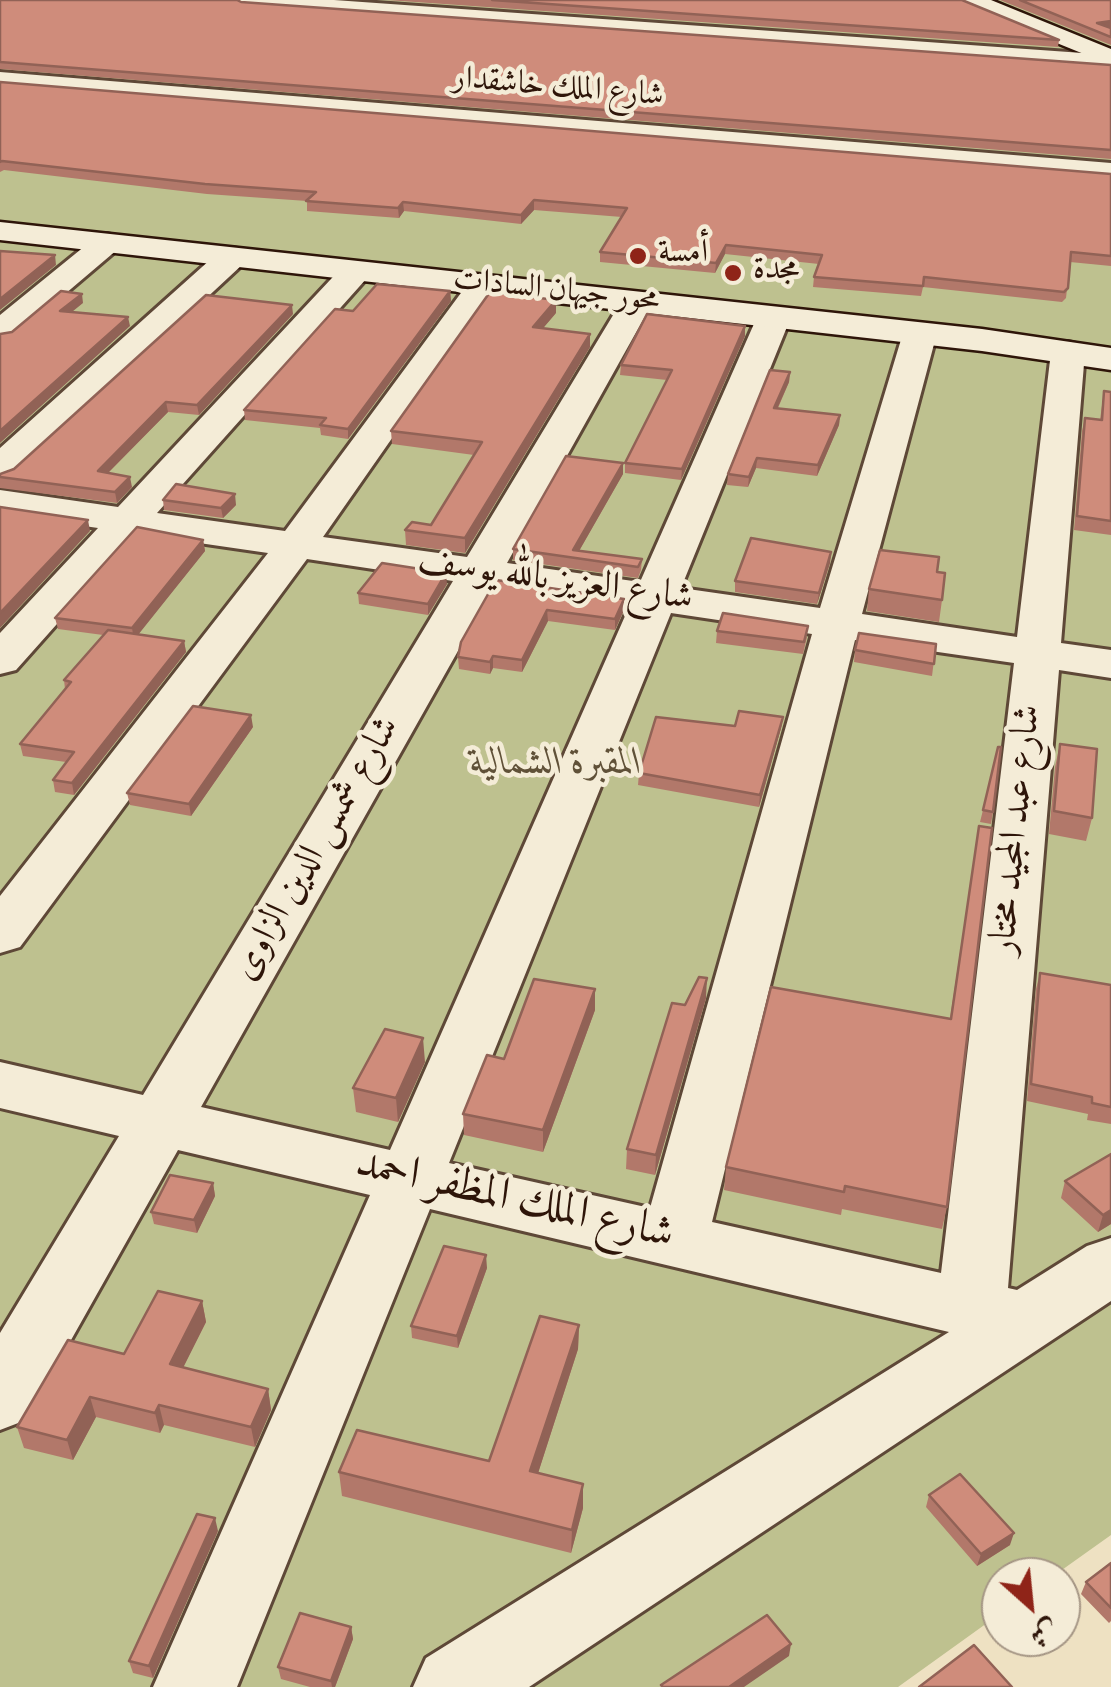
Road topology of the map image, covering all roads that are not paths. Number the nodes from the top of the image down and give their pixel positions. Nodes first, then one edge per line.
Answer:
1 (242, 0) edge
2 (971, 0) edge
3 (1111, 60) edge
4 (0, 79) edge
5 (1111, 171) edge
6 (0, 210) edge
7 (0, 231) edge
8 (107, 243) junction
9 (232, 257) junction
10 (356, 270) junction
11 (483, 285) junction
12 (637, 302) junction
13 (774, 317) junction
14 (1111, 326) edge
15 (0, 332) edge
16 (920, 333) junction
17 (1083, 345) edge
18 (0, 469) edge
19 (0, 502) edge
20 (129, 521) junction
21 (296, 545) junction
22 (480, 572) junction
23 (656, 598) junction
24 (837, 624) junction
25 (1037, 653) junction
26 (0, 660) edge
27 (1111, 664) edge
28 (0, 934) edge
29 (0, 1084) edge
30 (160, 1121) junction
31 (410, 1179) junction
32 (674, 1240) junction
33 (1111, 1266) edge
34 (1000, 1315) junction
35 (0, 1398) edge
36 (196, 1687) edge
37 (455, 1687) edge

1 - 3 street
2 - 3 main road
4 - 5 street, شارع الملك خاشقدار
6 - 17 main road, محور جيهان السادات
7 - 8 main road, محور جيهان السادات
8 - 9 main road, محور جيهان السادات
8 - 15 street
9 - 10 main road, محور جيهان السادات
9 - 18 street
10 - 11 main road, محور جيهان السادات
10 - 20 street
11 - 12 main road, محور جيهان السادات
11 - 21 street
12 - 13 main road, محور جيهان السادات
12 - 22 street, شارع شمس الدين الزاوى
13 - 16 main road, محور جيهان السادات
13 - 23 street
14 - 17 main road
16 - 17 main road, محور جيهان السادات
16 - 24 street
17 - 25 street, شارع عبد المجيد مختار
19 - 20 street, شارع العزيز بالله يوسف
20 - 21 street, شارع العزيز بالله يوسف
20 - 26 street
21 - 22 street, شارع العزيز بالله يوسف
21 - 28 street
22 - 23 street, شارع العزيز بالله يوسف
22 - 30 street, شارع شمس الدين الزاوى
23 - 24 street, شارع العزيز بالله يوسف
23 - 31 street
24 - 25 street, شارع العزيز بالله يوسف
24 - 32 street
25 - 27 street, شارع العزيز بالله يوسف
25 - 34 street, شارع عبد المجيد مختار
29 - 30 street, شارع الملك المظفر احمد
30 - 31 street, شارع الملك المظفر احمد
30 - 35 street, شارع شمس الدين الزاوى
31 - 32 street, شارع الملك المظفر احمد
31 - 36 street
32 - 34 street, شارع الملك المظفر احمد
33 - 34 street
34 - 37 street

